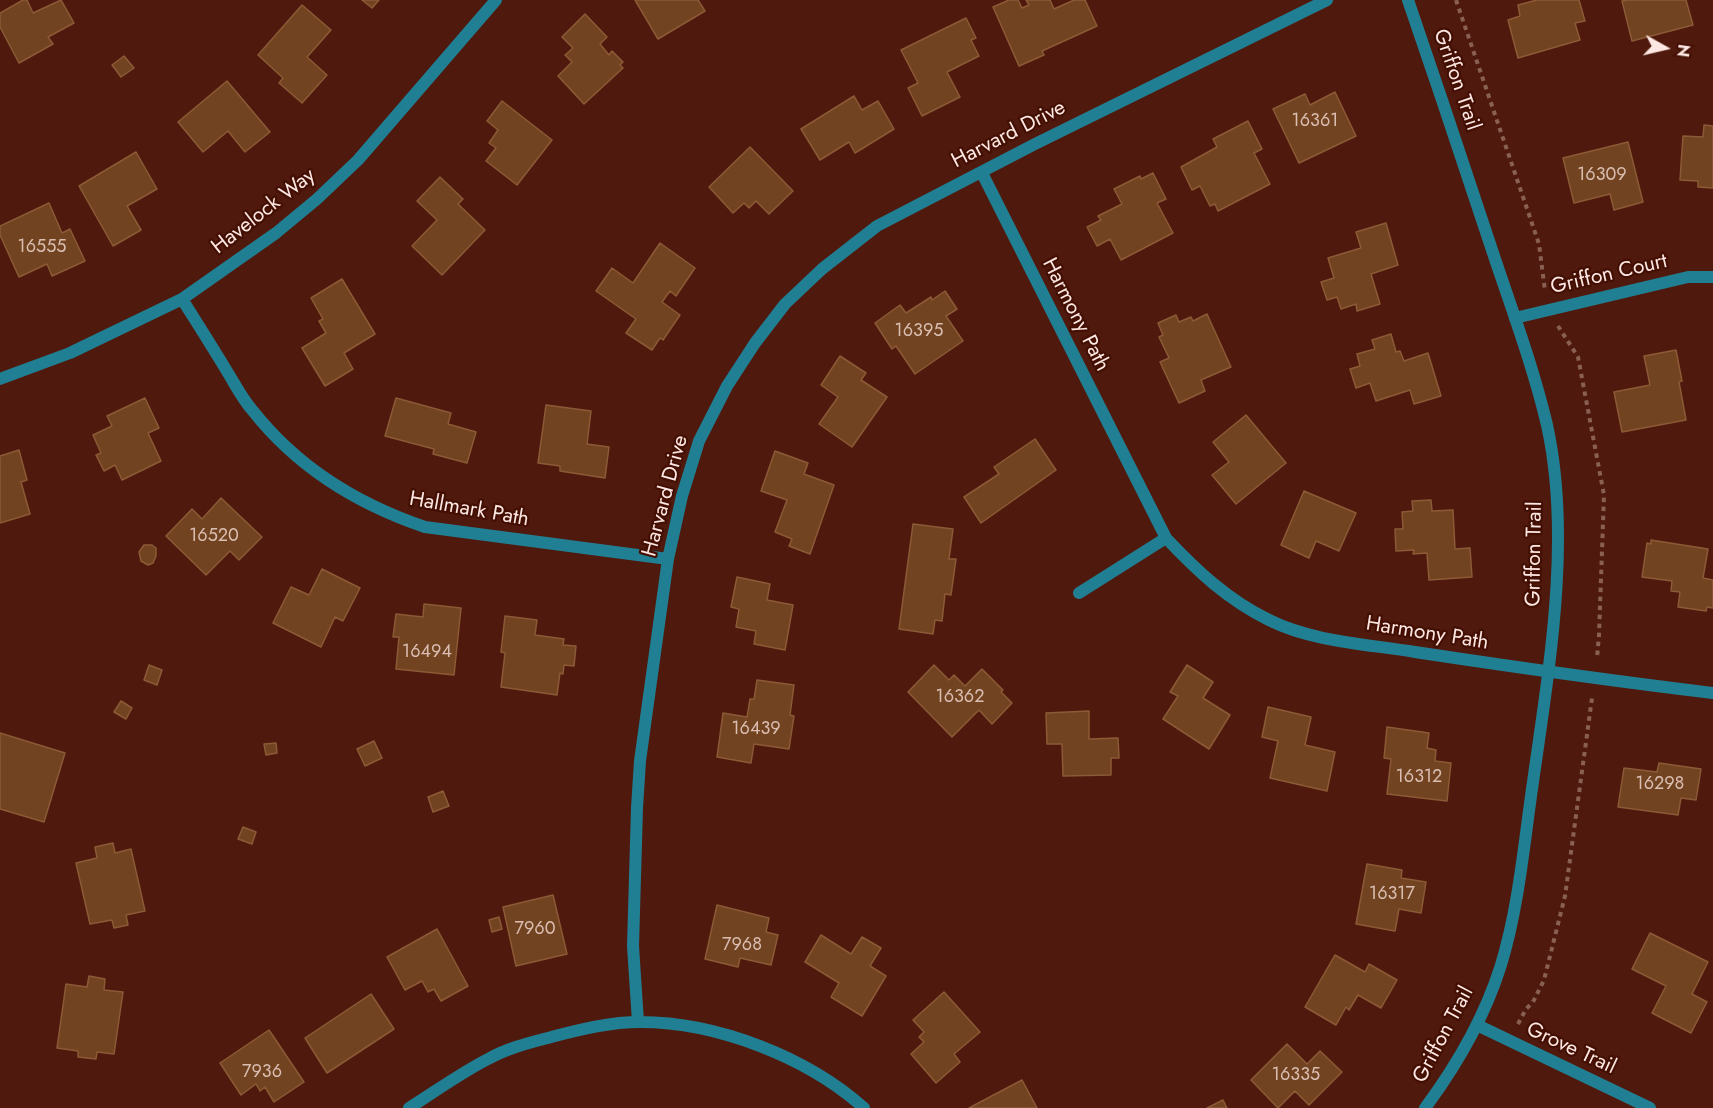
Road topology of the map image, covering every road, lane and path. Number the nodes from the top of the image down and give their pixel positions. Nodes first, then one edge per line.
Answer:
1 (496, 0) edge
2 (1327, 0) edge
3 (1408, 0) edge
4 (982, 173) junction
5 (1713, 277) edge
6 (182, 299) junction
7 (1515, 318) junction
8 (0, 380) edge
9 (1166, 538) junction
10 (668, 559) junction
11 (1080, 593) dead end
12 (1548, 672) junction
13 (1713, 693) edge
14 (1565, 896) dead end
15 (639, 1022) junction
16 (1477, 1025) junction
17 (1509, 1042) junction
18 (409, 1108) edge
19 (864, 1108) edge
20 (1425, 1108) edge
21 (1650, 1108) edge

1 - 6 street, Havelock Way
2 - 4 street, Harvard Drive
3 - 7 street, Griffon Trail
4 - 9 street, Harmony Path
4 - 10 street, Harvard Drive
5 - 7 street, Griffon Court
6 - 8 street, Havelock Way
6 - 10 street, Hallmark Path
7 - 12 street, Griffon Trail
9 - 11 street
9 - 12 street, Harmony Path
10 - 15 street, Harvard Drive
12 - 13 street, Harmony Path
12 - 16 street, Griffon Trail
14 - 17 path
15 - 18 street
15 - 19 street
16 - 17 street, Grove Trail
16 - 20 street, Griffon Trail
17 - 21 street, Grove Trail

